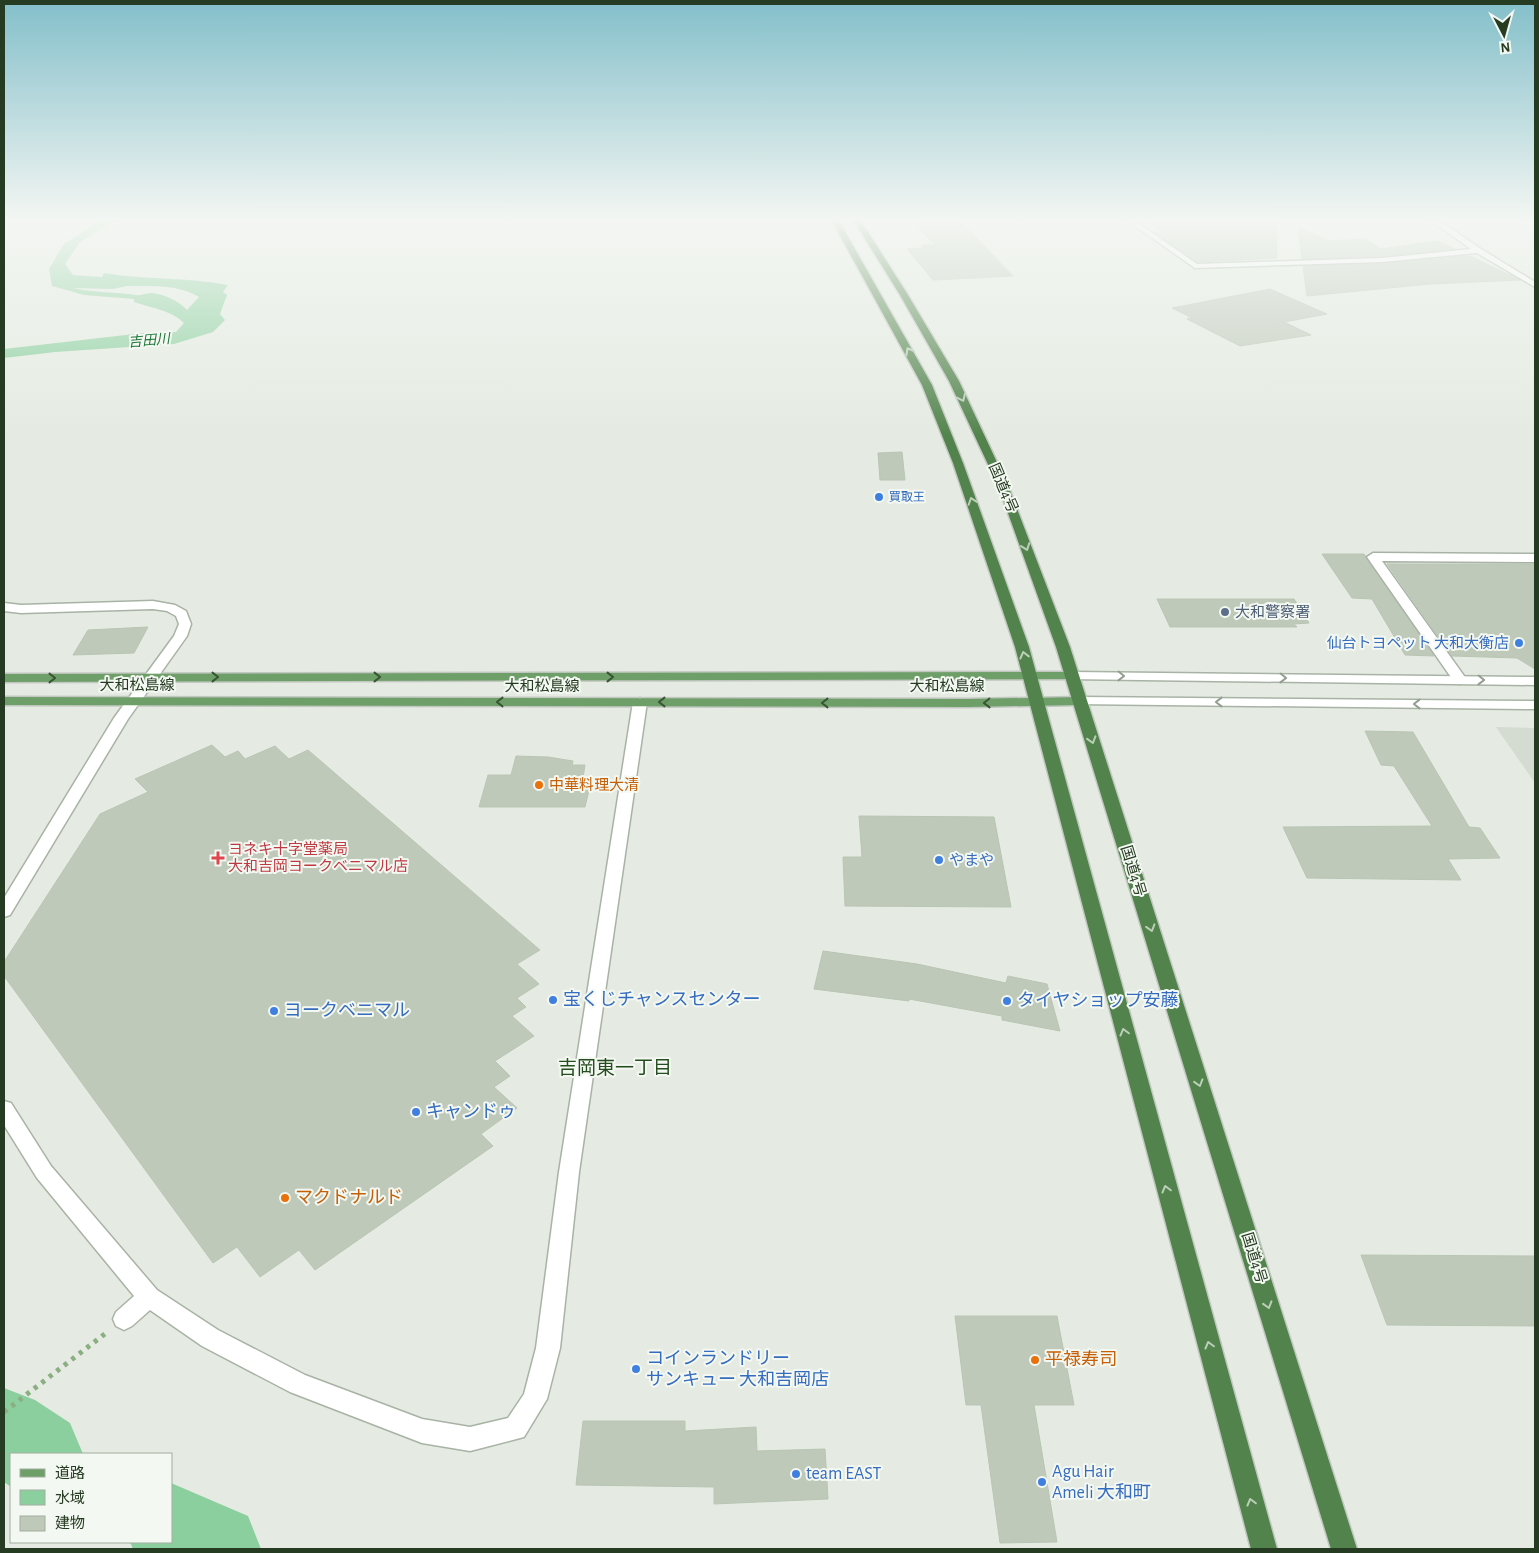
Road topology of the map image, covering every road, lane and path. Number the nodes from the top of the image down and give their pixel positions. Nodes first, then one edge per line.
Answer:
1 (876, 293) edge
2 (903, 293) edge
3 (1535, 558) edge
4 (4, 607) edge
5 (1072, 676) junction
6 (150, 677) junction
7 (1030, 677) junction
8 (4, 678) edge
9 (1460, 680) junction
10 (1535, 681) edge
11 (4, 701) edge
12 (1080, 701) junction
13 (132, 702) junction
14 (640, 702) junction
15 (1036, 702) junction
16 (1535, 705) edge
17 (4, 911) edge
18 (4, 1109) edge
19 (148, 1297) junction
20 (124, 1319) joint
21 (4, 1412) edge
22 (1264, 1549) edge
23 (1344, 1549) edge

7 -> 1 highway
2 -> 5 highway, 国道4号
3 - 9 street
4 - 6 street
5 - 7 main road, 大和松島線
5 -> 9 street
5 - 12 highway, 国道4号
6 -> 7 main road, 大和松島線
8 -> 6 main road, 大和松島線
6 - 13 street
7 - 15 highway
9 -> 10 street
11 - 13 main road, 大和松島線
12 - 15 main road, 大和松島線
16 -> 12 street
12 -> 23 highway, 国道4号
14 -> 13 main road, 大和松島線
13 - 17 street
15 -> 14 main road, 大和松島線
14 - 19 street
22 -> 15 highway
18 - 19 street
19 - 20 street
20 - 21 path

